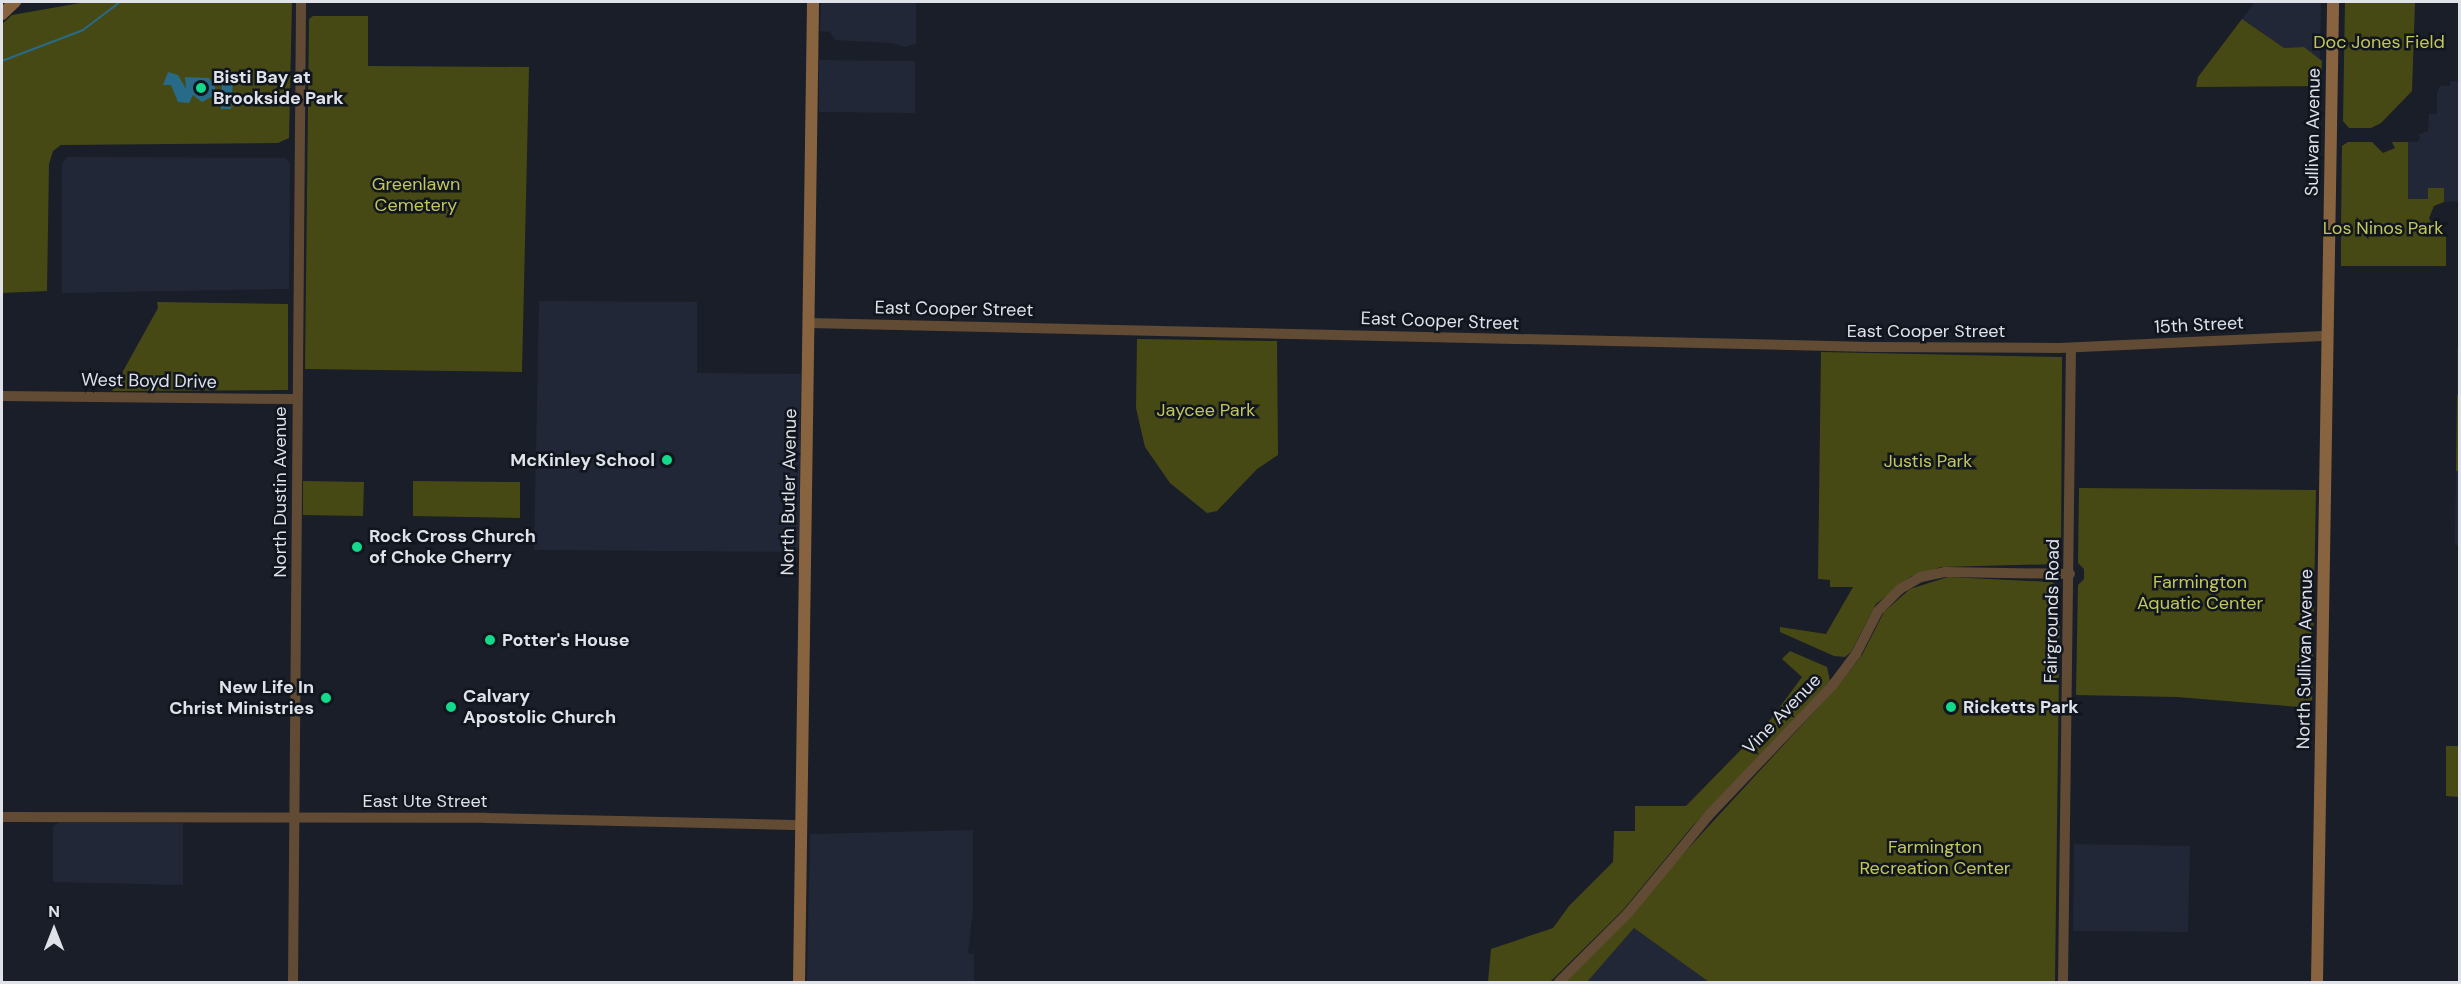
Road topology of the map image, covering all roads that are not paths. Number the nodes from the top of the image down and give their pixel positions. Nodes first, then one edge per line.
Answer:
1 (15, 2) edge
2 (301, 2) edge
3 (813, 2) edge
4 (2333, 2) edge
5 (2, 14) edge
6 (809, 323) junction
7 (2328, 336) junction
8 (2071, 348) junction
9 (2, 396) edge
10 (296, 399) junction
11 (2070, 574) junction
12 (2, 817) edge
13 (296, 817) junction
14 (802, 825) junction
15 (293, 982) edge
16 (799, 982) edge
17 (1559, 982) edge
18 (2063, 982) edge
19 (2317, 982) edge

1 - 5 main road
2 - 10 street, North Dustin Avenue
3 - 6 main road, North Butler Avenue
4 - 7 main road, Sullivan Avenue
6 - 8 street, East Cooper Street
6 - 14 main road, North Butler Avenue
7 - 8 street, 15th Street
7 - 19 main road, North Sullivan Avenue
8 - 11 street, Fairgrounds Road
9 - 10 street, West Boyd Drive
10 - 13 street, North Dustin Avenue
11 - 17 street, Vine Avenue
11 - 18 street, Fairgrounds Road
12 - 13 street, East Ute Street
13 - 14 street, East Ute Street
13 - 15 street, North Dustin Avenue
14 - 16 main road, North Butler Avenue

